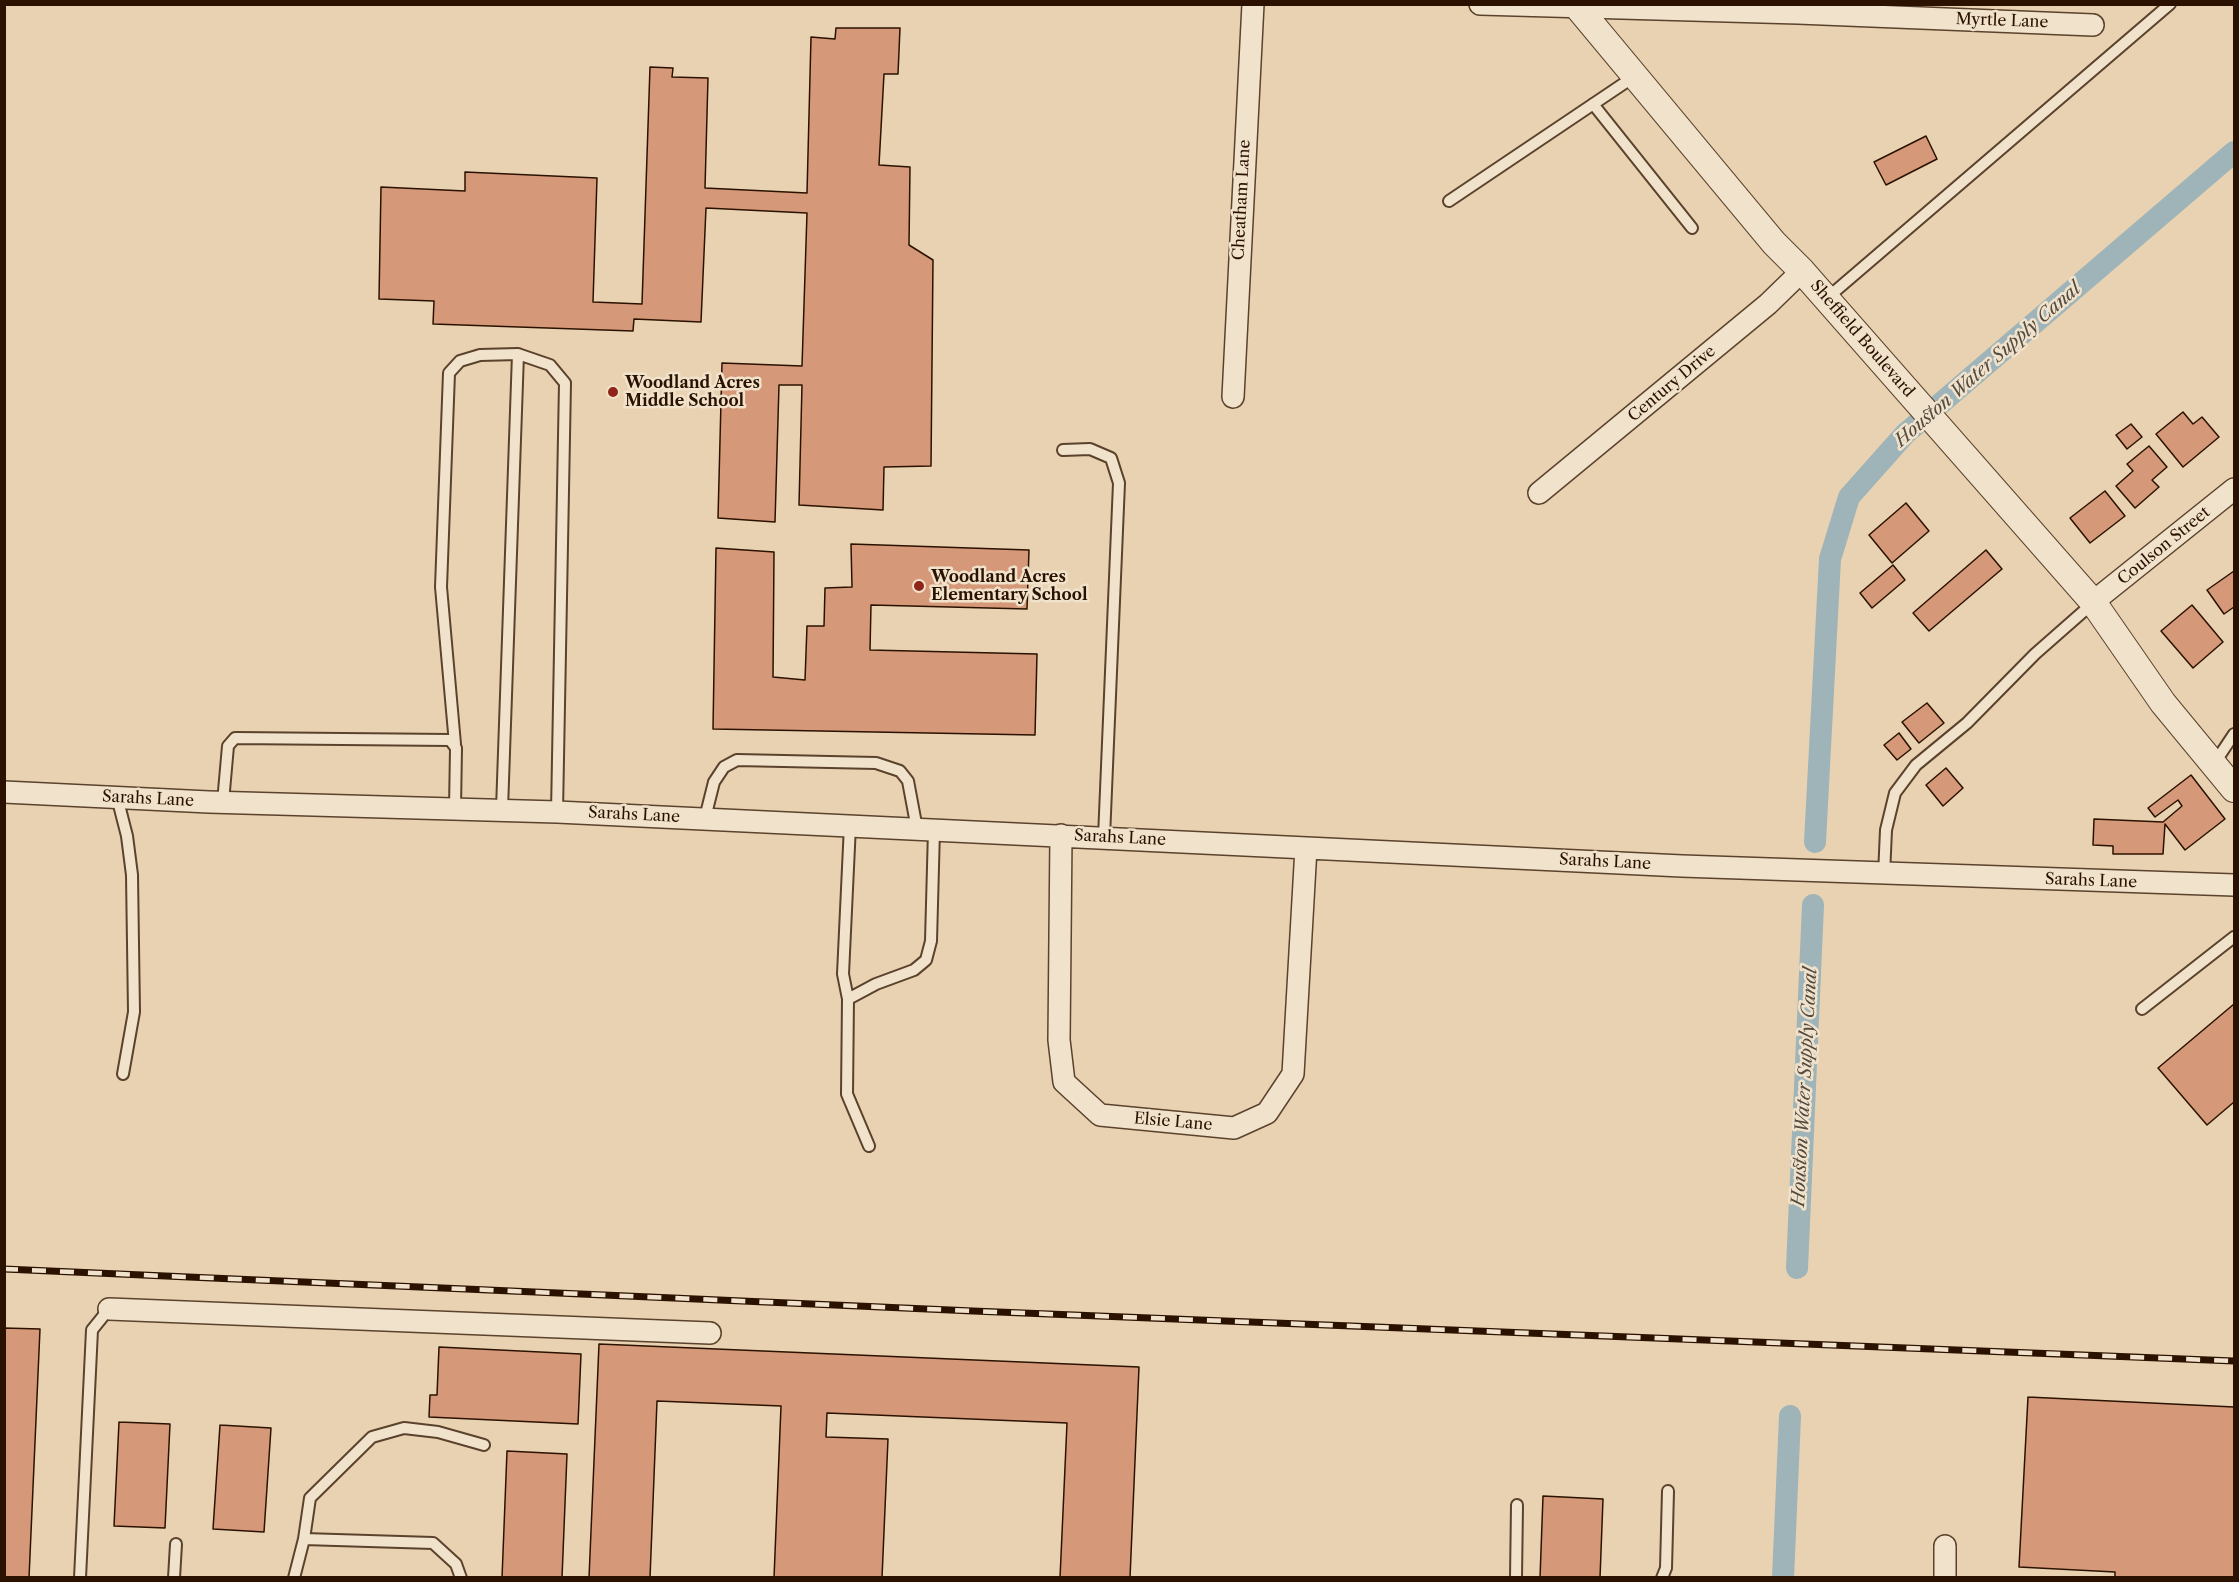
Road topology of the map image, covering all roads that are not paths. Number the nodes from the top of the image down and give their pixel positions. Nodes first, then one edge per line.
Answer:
1 (1253, 4) edge
2 (1480, 4) edge
3 (2170, 4) edge
4 (1576, 5) edge
5 (2093, 25) dead end
6 (1635, 76) junction
7 (1593, 104) junction
8 (1449, 201) dead end
9 (1692, 228) dead end
10 (1802, 271) junction
11 (1826, 299) junction
12 (518, 354) junction
13 (1233, 396) dead end
14 (1063, 450) dead end
15 (2235, 489) edge
16 (1539, 493) dead end
17 (2093, 603) junction
18 (2235, 734) edge
19 (455, 744) junction
20 (2214, 764) junction
21 (2235, 789) edge
22 (4, 792) edge
23 (117, 797) junction
24 (223, 802) junction
25 (455, 808) junction
26 (502, 809) junction
27 (557, 812) junction
28 (705, 819) junction
29 (850, 825) junction
30 (925, 829) junction
31 (1061, 835) junction
32 (1104, 837) junction
33 (1306, 848) junction
34 (1884, 874) junction
35 (2235, 885) edge
36 (2235, 937) edge
37 (848, 999) junction
38 (2142, 1009) dead end
39 (123, 1074) dead end
40 (869, 1146) dead end
41 (109, 1309) joint
42 (710, 1333) dead end
43 (484, 1445) dead end
44 (1668, 1491) dead end
45 (1517, 1505) dead end
46 (304, 1539) junction
47 (176, 1544) dead end
48 (1945, 1546) dead end
49 (80, 1578) edge
50 (174, 1578) edge
51 (294, 1578) edge
52 (461, 1578) edge
53 (1516, 1578) edge
54 (1662, 1578) edge
55 (1945, 1578) edge

1 - 13 street, Cheatham Lane
2 - 4 street, Myrtle Lane
3 - 11 lane
4 - 5 street, Myrtle Lane
4 - 6 street, Sheffield Boulevard
6 - 7 lane
6 - 10 street, Sheffield Boulevard
7 - 8 lane
7 - 9 lane
10 - 11 street, Sheffield Boulevard
10 - 16 street, Century Drive
11 - 17 street, Sheffield Boulevard
12 - 19 lane
12 - 26 lane
12 - 27 lane
14 - 32 lane
15 - 17 street, Coulson Street
17 - 20 street, Sheffield Boulevard
17 - 34 lane
18 - 20 lane
19 - 24 lane
19 - 25 lane
20 - 21 street, Sheffield Boulevard
22 - 23 street, Sarahs Lane
23 - 24 street, Sarahs Lane
23 - 39 lane
24 - 25 street, Sarahs Lane
25 - 26 street, Sarahs Lane
26 - 27 street, Sarahs Lane
27 - 28 street, Sarahs Lane
28 - 29 street, Sarahs Lane
28 - 30 lane
29 - 30 street, Sarahs Lane
29 - 37 lane
30 - 31 street, Sarahs Lane
30 - 37 lane
31 - 32 street, Sarahs Lane
31 - 33 street, Elsie Lane
32 - 33 street, Sarahs Lane
33 - 34 street, Sarahs Lane
34 - 35 street, Sarahs Lane
36 - 38 lane
37 - 40 lane
41 - 42 street
41 - 49 lane
43 - 46 lane
44 - 54 lane
45 - 53 lane
46 - 51 lane
46 - 52 lane
47 - 50 lane
48 - 55 street

